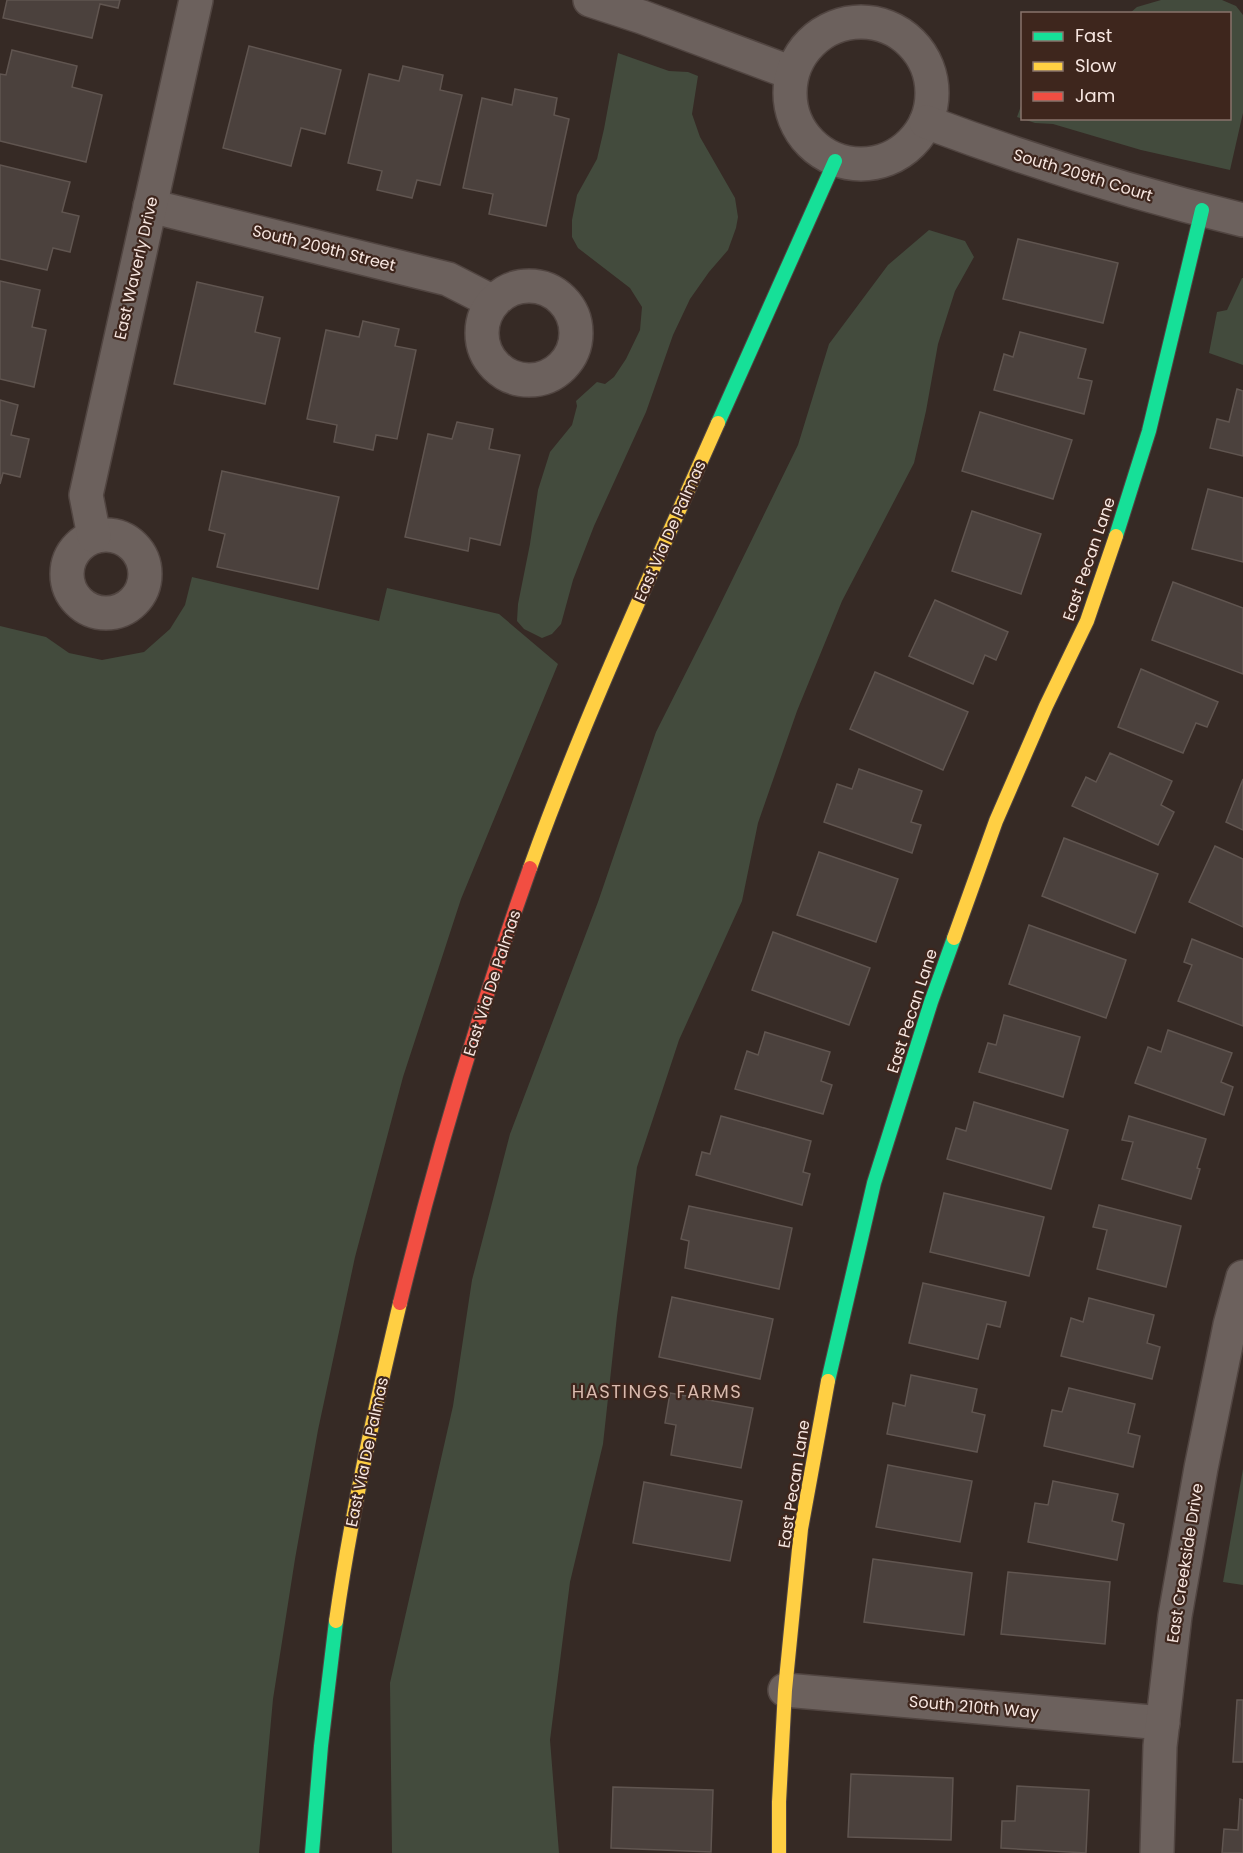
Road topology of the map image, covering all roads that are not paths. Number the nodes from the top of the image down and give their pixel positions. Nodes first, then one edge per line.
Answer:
1 (196, 0) edge
2 (590, 0) edge
3 (884, 12) edge
4 (792, 73) junction
5 (926, 122) junction
6 (835, 161) junction
7 (150, 206) junction
8 (1202, 210) junction
9 (1243, 220) edge
10 (493, 302) dead end
11 (94, 536) dead end
12 (1243, 1277) edge
13 (785, 1690) junction
14 (1163, 1723) junction
15 (312, 1853) edge
16 (779, 1853) edge
17 (1157, 1853) edge

1 - 7 street, East Waverly Drive
2 - 4 street
3 - 4 street
3 - 5 street
4 - 6 street
5 - 6 street
5 - 8 street, South 209th Court
6 - 15 street, East Via De Palmas
7 - 10 street, South 209th Street
7 - 11 street, East Waverly Drive
8 - 9 street, South 209th Court
8 - 13 street, East Pecan Lane
12 - 14 street, East Creekside Drive
13 - 14 street, South 210th Way
13 - 16 street, East Pecan Lane
14 - 17 street, East Creekside Drive

